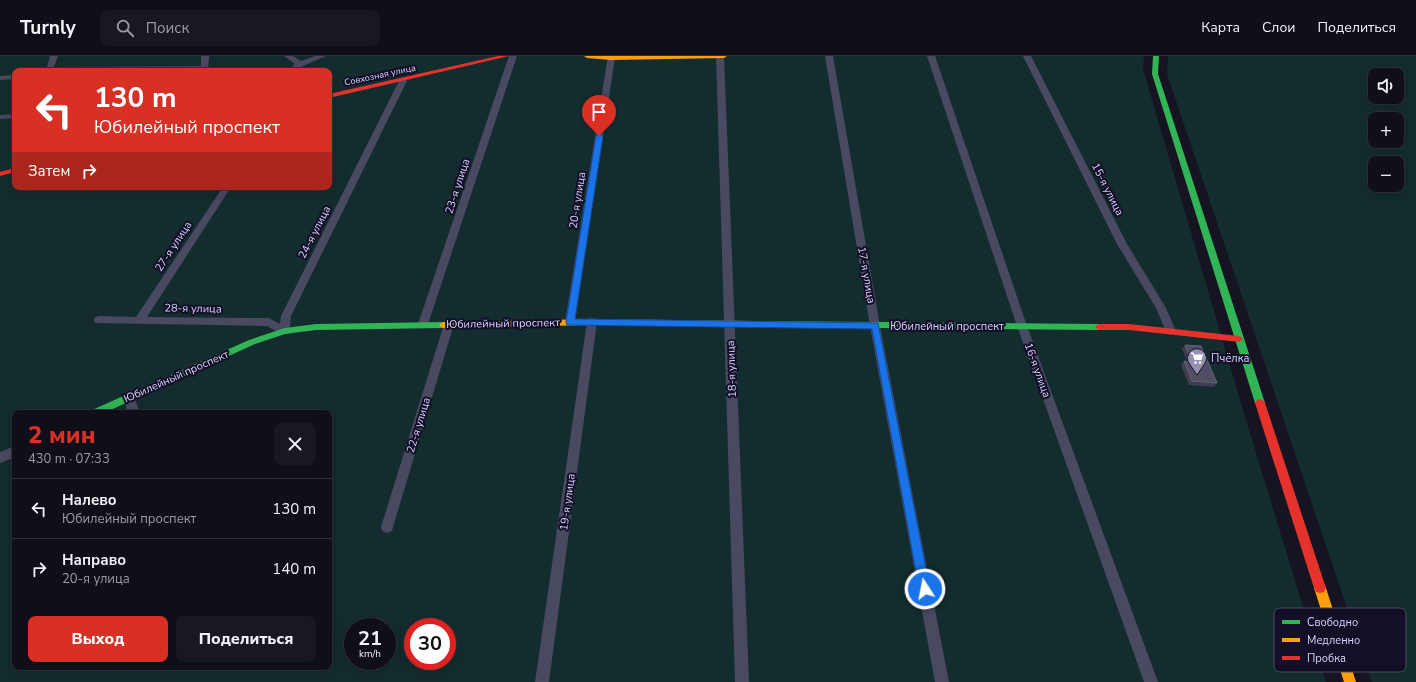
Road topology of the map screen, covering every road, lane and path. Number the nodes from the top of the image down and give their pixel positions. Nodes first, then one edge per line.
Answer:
1 (54, 56) edge
2 (206, 56) edge
3 (288, 56) edge
4 (322, 56) edge
5 (506, 56) edge
6 (513, 56) edge
7 (587, 56) edge
8 (683, 56) edge
9 (720, 56) edge
10 (724, 56) edge
11 (830, 56) edge
12 (931, 56) edge
13 (1027, 56) edge
14 (1156, 56) edge
15 (611, 58) junction
16 (300, 64) junction
17 (51, 68) edge
18 (205, 68) edge
19 (295, 68) edge
20 (12, 77) edge
21 (0, 78) edge
22 (403, 81) junction
23 (332, 95) edge
24 (12, 116) edge
25 (0, 117) edge
26 (12, 171) edge
27 (0, 174) edge
28 (225, 190) edge
29 (140, 319) junction
30 (99, 320) dead end
31 (570, 322) junction
32 (592, 322) junction
33 (423, 324) junction
34 (449, 324) junction
35 (729, 324) junction
36 (875, 326) junction
37 (1022, 326) junction
38 (285, 331) junction
39 (1171, 331) junction
40 (1240, 339) junction
41 (129, 397) junction
42 (101, 410) edge
43 (133, 410) edge
44 (12, 452) edge
45 (0, 458) edge
46 (387, 527) dead end
47 (1326, 608) edge
48 (1347, 672) edge
49 (542, 682) edge
50 (742, 682) edge
51 (942, 682) edge
52 (1151, 682) edge
53 (1350, 682) edge

1 - 17 street
2 - 18 street
3 - 16 street
4 - 16 street
5 - 22 street, Совхозная улица
6 - 33 street, 23-я улица
7 - 15 street
8 - 9 street
8 - 15 street
9 - 10 street
9 - 35 street, 18-я улица
11 - 36 street, 17-я улица
12 - 37 street, 16-я улица
13 - 39 street, 15-я улица
14 - 40 street
15 - 31 street, 20-я улица
16 - 19 street
20 - 21 street
22 - 23 street, Совхозная улица
22 - 38 street, 24-я улица
24 - 25 street
26 - 27 street
28 - 29 street, 27-я улица
29 - 30 street, 28-я улица
29 - 38 street, 28-я улица
31 - 32 street, Юбилейный проспект
31 - 34 street, Юбилейный проспект
32 - 35 street, Юбилейный проспект
32 - 49 street, 19-я улица
33 - 34 street, Юбилейный проспект
33 - 38 street, Юбилейный проспект
34 - 46 street, 22-я улица
35 - 36 street, Юбилейный проспект
35 - 50 street, 18-я улица
36 - 37 street, Юбилейный проспект
36 - 51 street, 17-я улица
37 - 39 street, Юбилейный проспект
37 - 52 street, 16-я улица
38 - 41 street, Юбилейный проспект
39 - 40 street, Юбилейный проспект
40 - 47 street
41 - 42 street, Юбилейный проспект
41 - 43 street
44 - 45 street
48 - 53 street

